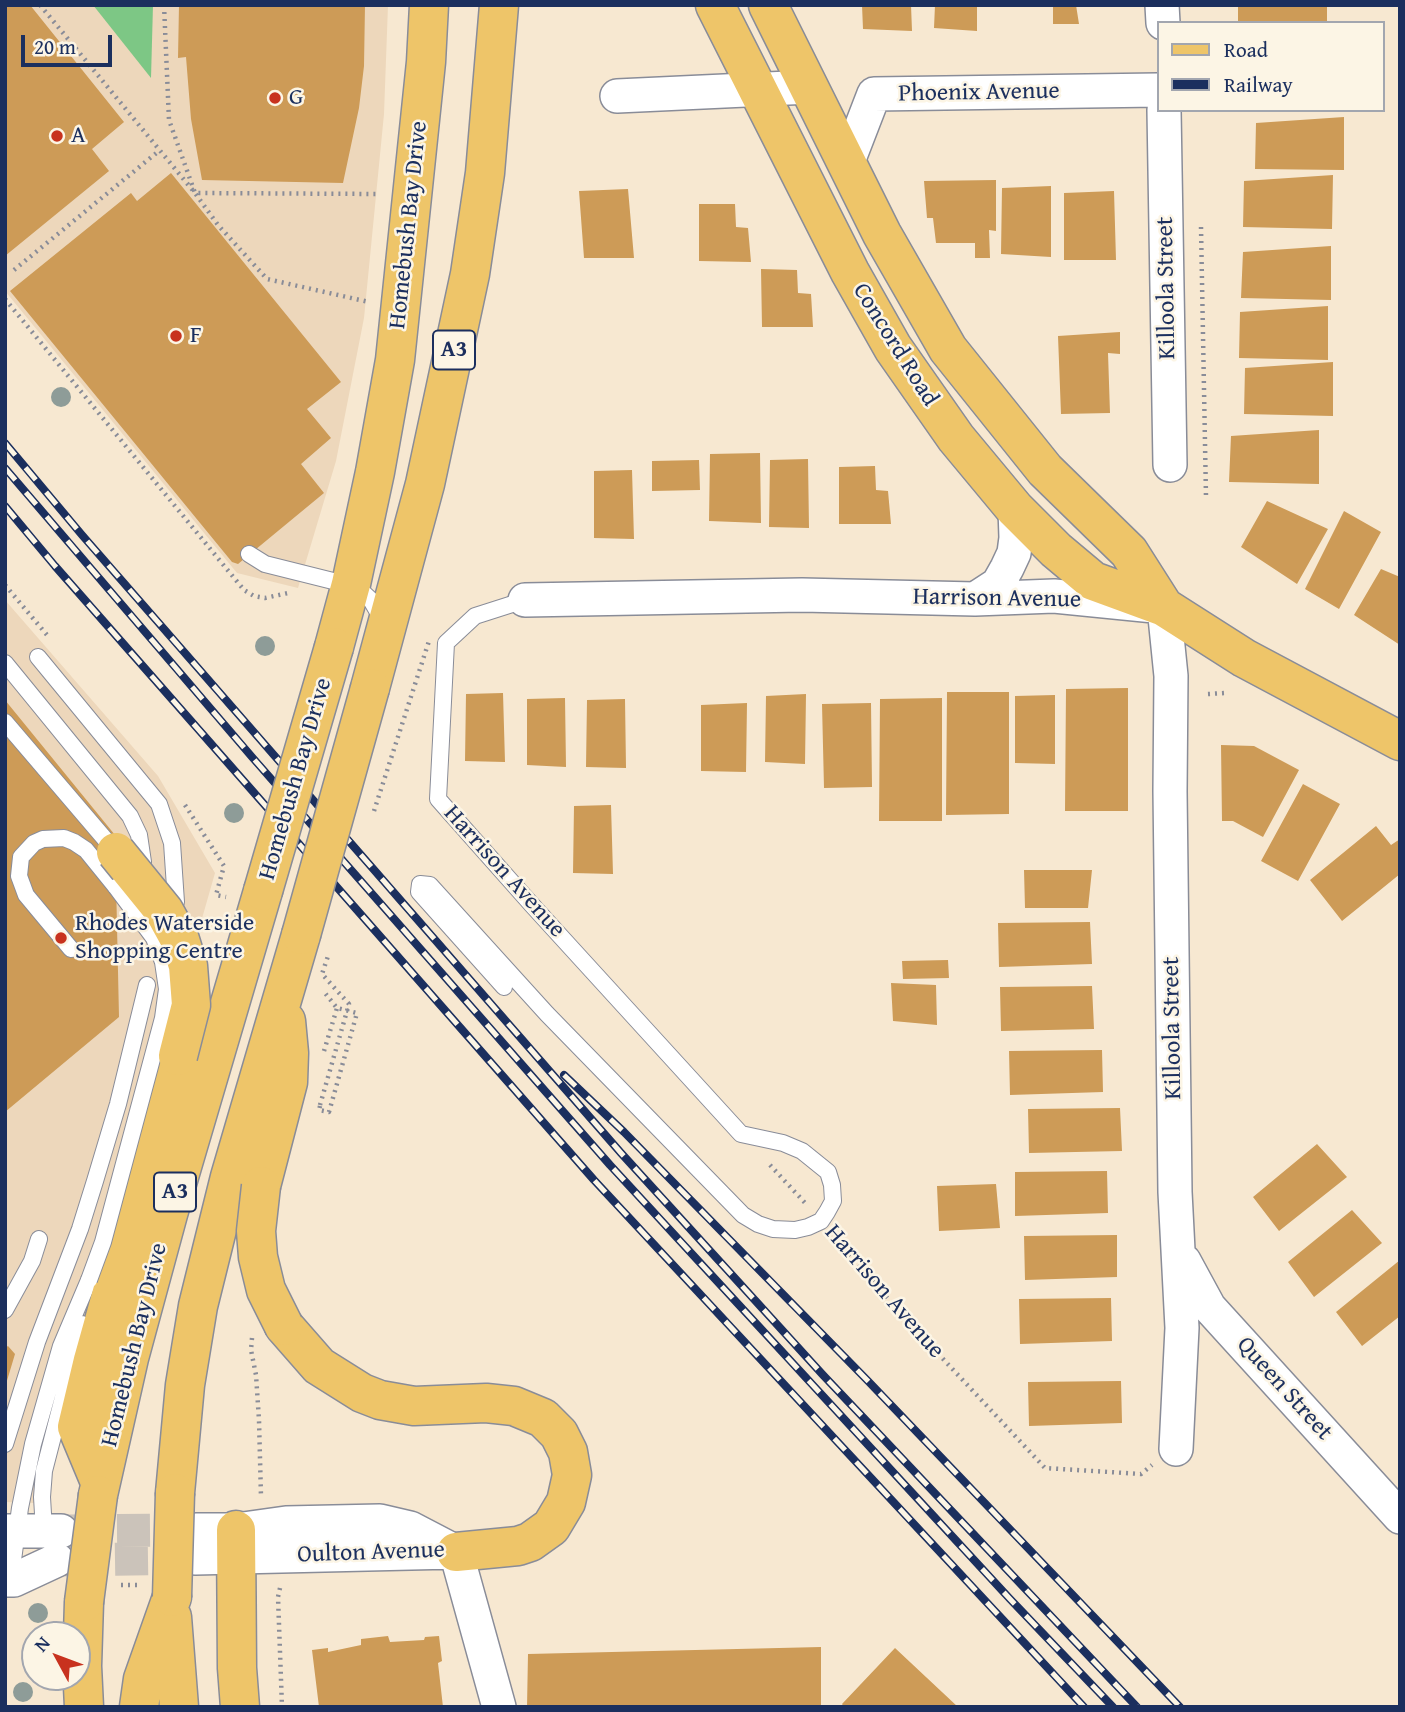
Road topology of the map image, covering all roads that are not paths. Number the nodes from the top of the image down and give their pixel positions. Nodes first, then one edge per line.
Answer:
1 (414, 5) edge
2 (429, 5) edge
3 (499, 5) edge
4 (715, 5) edge
5 (768, 5) edge
6 (426, 62) junction
7 (810, 87) junction
8 (759, 90) junction
9 (1156, 90) edge
10 (617, 96) dead end
11 (1164, 112) edge
12 (847, 164) junction
13 (1170, 465) dead end
14 (1014, 509) junction
15 (249, 554) dead end
16 (351, 584) junction
17 (975, 599) junction
18 (525, 600) joint
19 (1164, 607) junction
20 (386, 629) junction
21 (38, 657) dead end
22 (5, 663) edge
23 (5, 722) edge
24 (1400, 741) edge
25 (125, 867) junction
26 (176, 902) dead end
27 (71, 949) dead end
28 (147, 985) dead end
29 (504, 987) dead end
30 (282, 998) junction
31 (39, 1239) dead end
32 (1180, 1253) junction
33 (5, 1310) edge
34 (82, 1324) dead end
35 (6, 1440) edge
36 (1176, 1449) road end
37 (99, 1489) junction
38 (1400, 1517) edge
39 (236, 1543) junction
40 (196, 1544) tunnel mouth
41 (26, 1548) edge
42 (456, 1552) junction
43 (158, 1591) junction
44 (84, 1707) edge
45 (139, 1707) edge
46 (179, 1707) edge
47 (240, 1707) edge
48 (499, 1707) edge

1 - 6 lane
2 - 6 main road, Homebush Bay Drive / A3
3 - 20 main road, Homebush Bay Drive / A3
4 - 8 main road, Concord Road
5 - 7 main road, Concord Road
6 - 16 main road, Homebush Bay Drive / A3
7 - 8 street
7 - 12 main road, Concord Road
8 - 10 street
8 - 14 main road, Concord Road
9 - 12 street, Phoenix Avenue
11 - 13 street, Killoola Street
12 - 19 main road, Concord Road
14 - 17 street
14 - 19 main road, Concord Road
15 - 16 lane
16 - 20 lane
16 - 37 main road, Homebush Bay Drive / A3, bridge
17 - 18 street, Harrison Avenue
17 - 19 street, Harrison Avenue
18 - 29 lane, Harrison Avenue
19 - 24 main road, Concord Road
19 - 32 street, Killoola Street
20 - 30 main road, Homebush Bay Drive / A3, bridge
21 - 26 lane
22 - 25 lane
23 - 25 lane
25 - 27 lane
25 - 37 main road, bridge
25 - 41 lane, bridge
28 - 35 lane
30 - 42 main road, bridge
30 - 43 main road, Homebush Bay Drive / A3, bridge
31 - 33 lane
32 - 36 street, Killoola Street
32 - 38 street, Queen Street
34 - 41 lane
37 - 44 main road, Homebush Bay Drive / A3, bridge
39 - 40 street, Oulton Avenue
39 - 42 street, Oulton Avenue
39 - 47 main road
42 - 48 street
43 - 45 main road
43 - 46 main road, Homebush Bay Drive / A3

